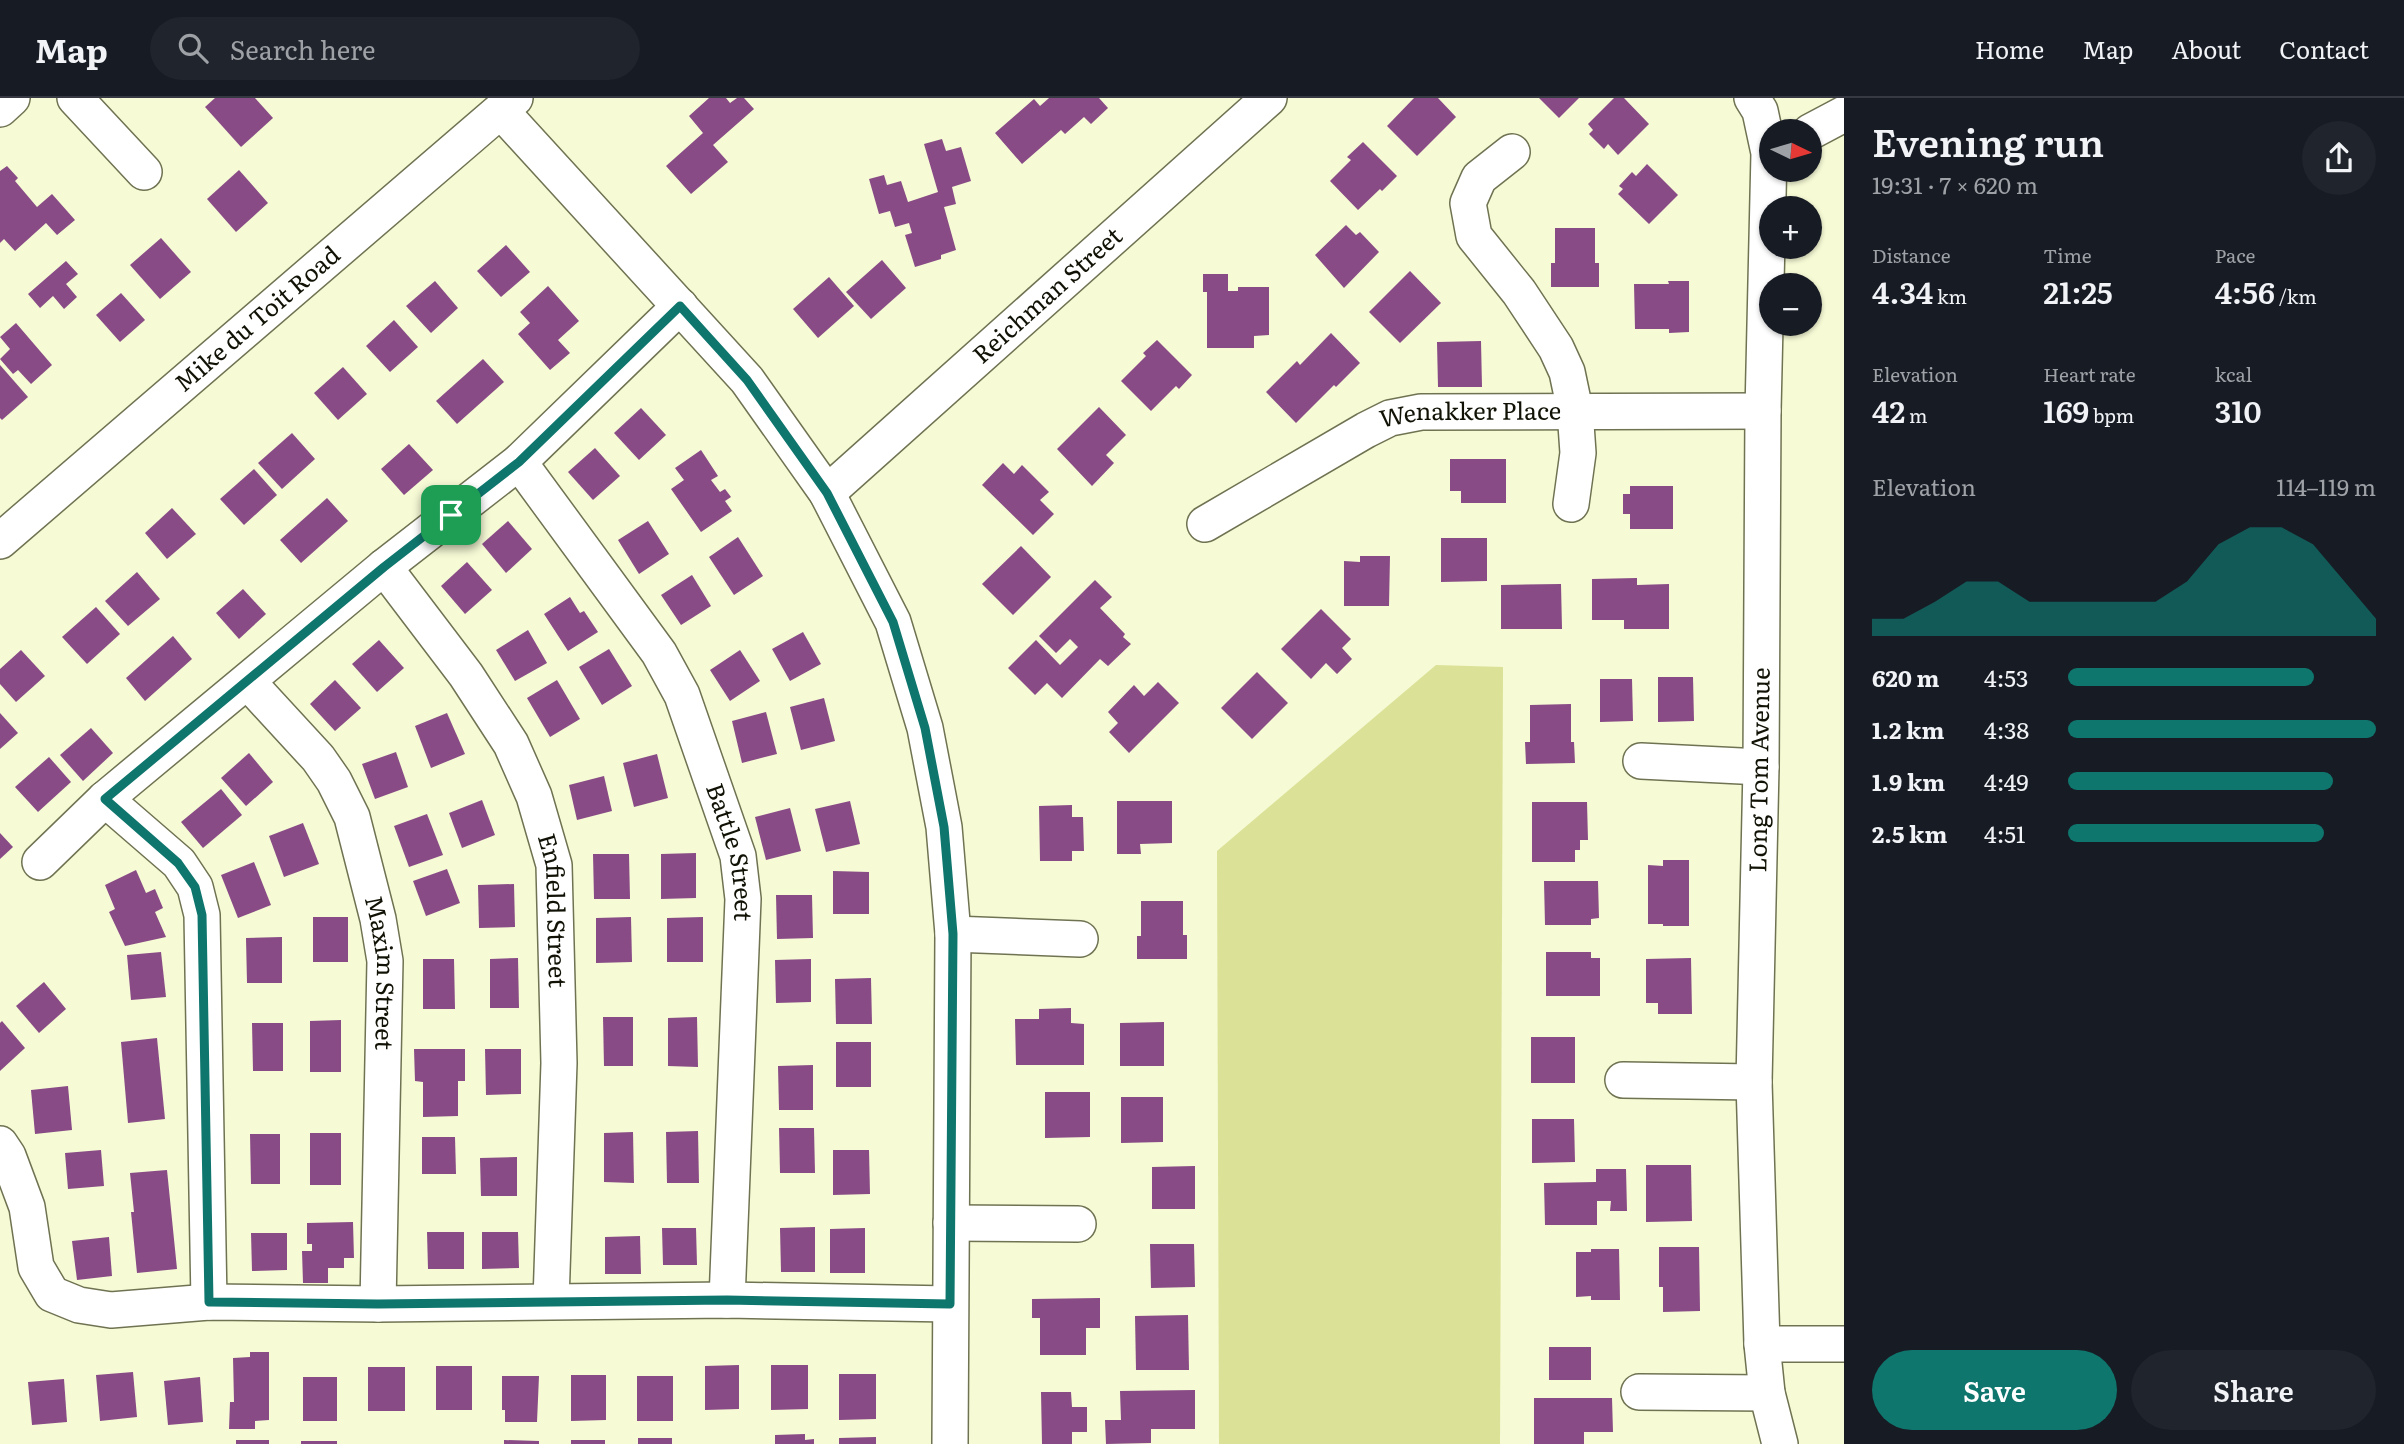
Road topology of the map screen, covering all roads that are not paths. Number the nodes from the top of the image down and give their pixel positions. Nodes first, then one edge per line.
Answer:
1 (75, 98) edge
2 (1269, 98) edge
3 (1752, 98) edge
4 (508, 104) edge
5 (1844, 114) edge
6 (1762, 119) edge
7 (1822, 126) edge
8 (1512, 152) dead end
9 (144, 172) dead end
10 (1769, 182) edge
11 (680, 306) junction
12 (1576, 410) junction
13 (1763, 411) junction
14 (519, 462) junction
15 (827, 493) junction
16 (1571, 505) dead end
17 (1205, 524) dead end
18 (0, 541) edge
19 (384, 567) junction
20 (248, 682) junction
21 (1641, 761) dead end
22 (1761, 767) junction
23 (105, 799) junction
24 (40, 862) dead end
25 (953, 934) junction
26 (1080, 939) dead end
27 (1623, 1080) dead end
28 (1754, 1082) junction
29 (0, 1144) edge
30 (951, 1223) junction
31 (1078, 1224) dead end
32 (727, 1300) junction
33 (551, 1301) junction
34 (209, 1302) junction
35 (378, 1304) junction
36 (950, 1304) junction
37 (1762, 1344) junction
38 (1844, 1344) edge
39 (1639, 1392) dead end
40 (1767, 1393) junction
41 (950, 1444) edge
42 (1780, 1444) edge

1 - 9 street
2 - 15 street, Reichman Street
3 - 6 street, Long Tom Avenue
4 - 11 street
4 - 18 street, Mike du Toit Road
5 - 7 street
8 - 12 street
10 - 13 street, Long Tom Avenue
11 - 14 street
11 - 15 street
12 - 13 street, Wenakker Place
12 - 16 street
12 - 17 street, Wenakker Place
13 - 22 street, Long Tom Avenue
14 - 19 street
14 - 32 street, Battle Street
15 - 25 street
19 - 20 street
19 - 33 street, Enfield Street
20 - 23 street
20 - 35 street, Maxim Street
21 - 22 street
22 - 28 street, Long Tom Avenue
23 - 24 street
23 - 34 street
25 - 26 street
25 - 30 street
27 - 28 street
28 - 37 street, Long Tom Avenue
29 - 34 street
30 - 31 street
30 - 36 street
32 - 33 street
32 - 36 street
33 - 35 street
34 - 35 street
36 - 41 street
37 - 38 street
37 - 40 street, Long Tom Avenue
39 - 40 street
40 - 42 street, Long Tom Avenue

